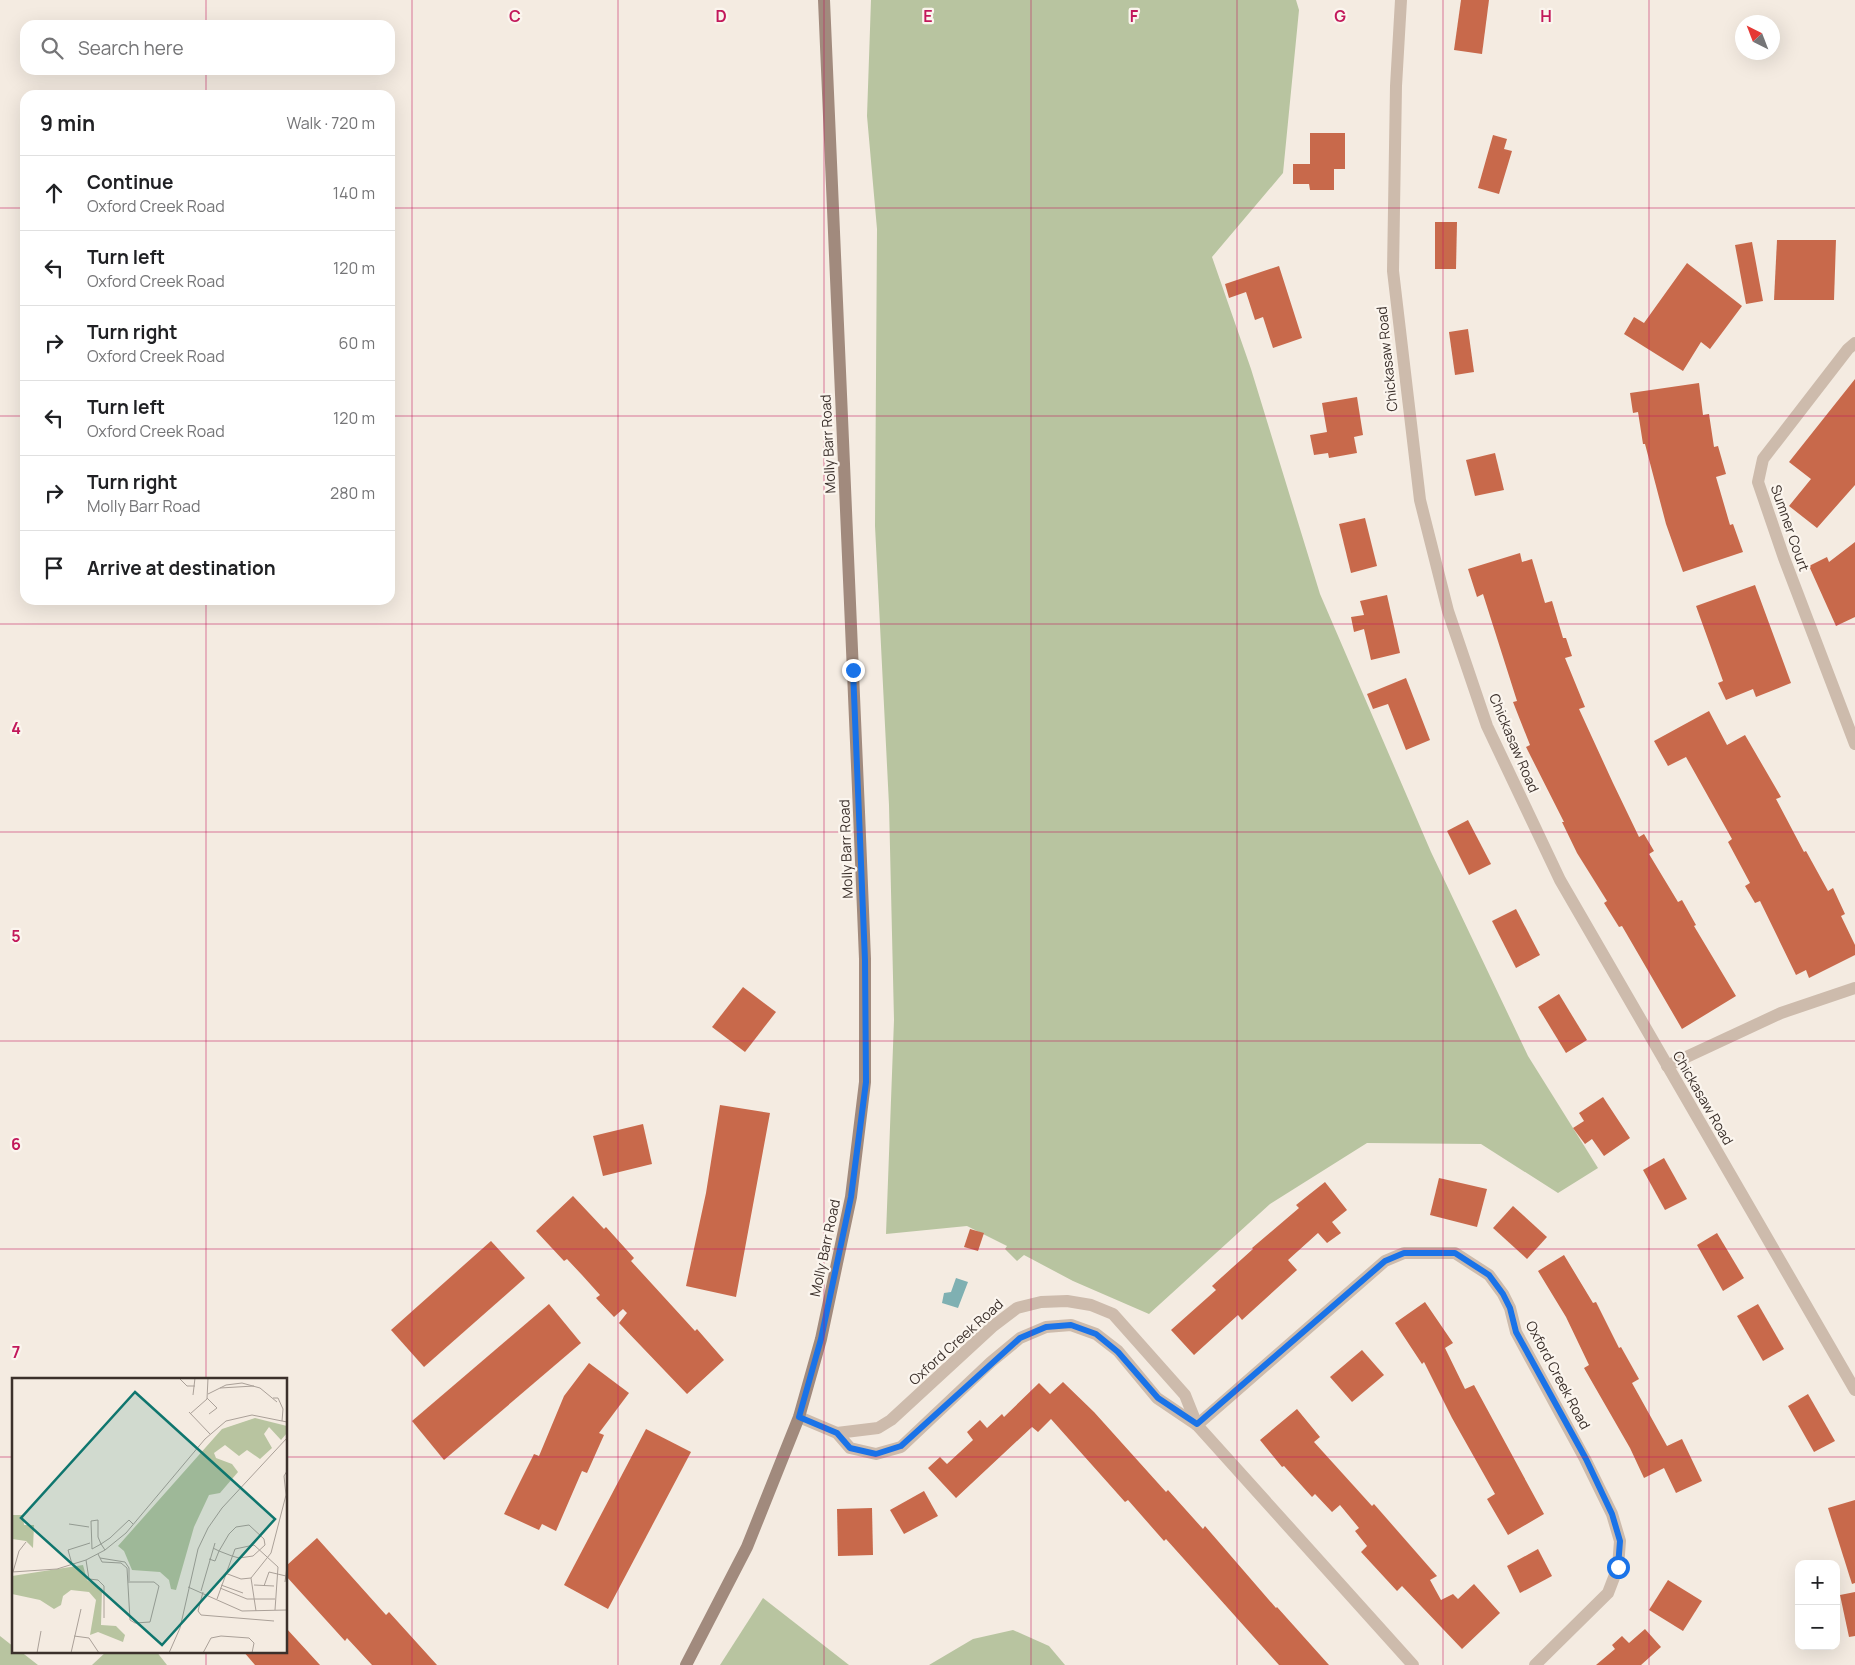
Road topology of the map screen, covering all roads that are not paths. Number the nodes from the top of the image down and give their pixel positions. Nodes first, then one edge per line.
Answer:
1 (824, 0) edge
2 (1401, 0) edge
3 (1855, 343) edge
4 (1851, 725) edge
5 (1855, 744) edge
6 (1855, 988) edge
7 (1667, 1066) junction
8 (1855, 1390) edge
9 (799, 1417) junction
10 (1197, 1424) junction
11 (837, 1433) junction
12 (686, 1665) edge
13 (1413, 1665) edge
14 (1534, 1665) edge

1 - 9 main road, Molly Barr Road
2 - 7 street, Chickasaw Road
3 - 4 street, Sumner Court
4 - 5 street, Sumner Court
6 - 7 street
7 - 8 street, Chickasaw Road
9 - 11 street, Oxford Creek Road
9 - 12 main road, Molly Barr Road
10 - 11 street, Oxford Creek Road
10 - 11 street, Oxford Creek Road
10 - 13 street, Oxford Creek Road
10 - 14 street, Oxford Creek Road

